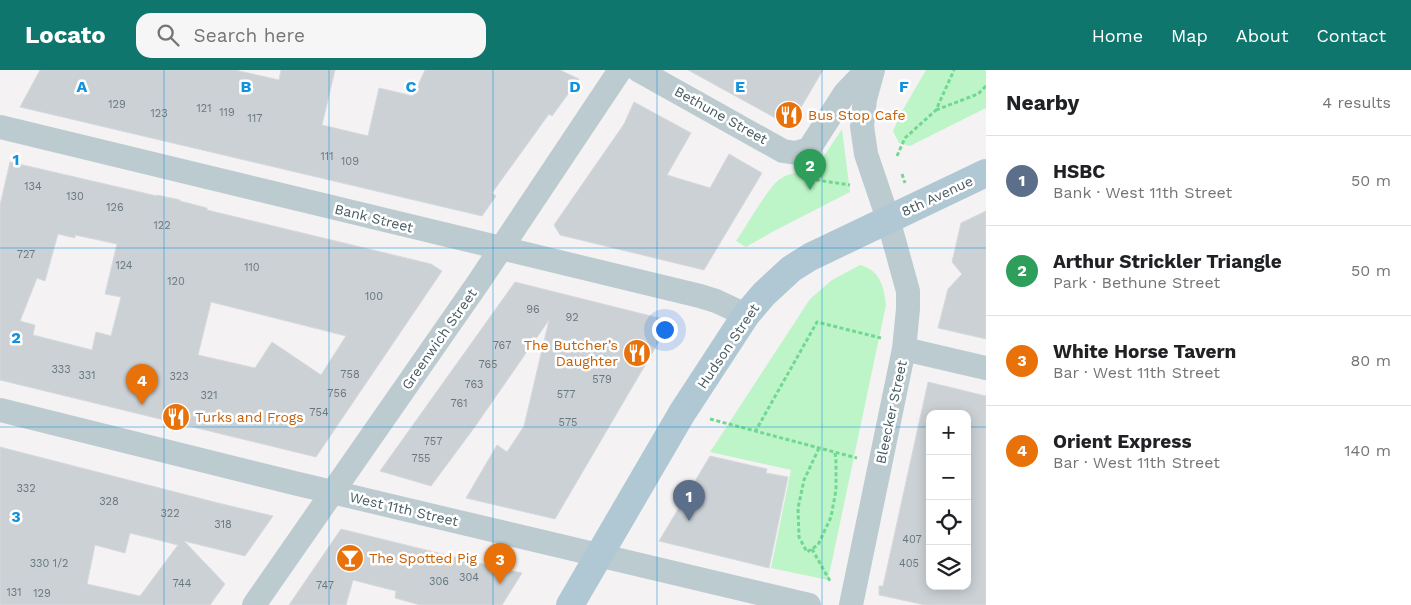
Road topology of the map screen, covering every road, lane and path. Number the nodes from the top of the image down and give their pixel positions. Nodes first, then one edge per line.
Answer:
1 (620, 70) edge
2 (638, 70) edge
3 (867, 70) edge
4 (873, 70) edge
5 (954, 70) edge
6 (986, 86) edge
7 (936, 110) junction
8 (0, 127) edge
9 (897, 156) dead end
10 (986, 173) edge
11 (902, 174) dead end
12 (797, 177) dead end
13 (850, 184) dead end
14 (906, 186) dead end
15 (888, 219) junction
16 (501, 248) junction
17 (746, 315) junction
18 (882, 338) dead end
19 (904, 349) junction
20 (986, 368) edge
21 (0, 410) edge
22 (710, 419) dead end
23 (756, 432) junction
24 (819, 448) junction
25 (835, 452) junction
26 (880, 464) junction
27 (334, 492) junction
28 (812, 549) junction
29 (598, 555) junction
30 (843, 597) edge
31 (254, 605) edge
32 (570, 605) edge
33 (809, 605) edge

1 - 16 street, Greenwich Street
2 - 3 street, Bethune Street
4 - 15 street
5 - 7 path
6 - 7 path
7 - 9 path
8 - 16 street, Bank Street
10 - 15 main road, 8th Avenue
11 - 14 path
12 - 13 path
15 - 17 main road, Hudson Street
15 - 19 street, Bleecker Street
16 - 17 street, Bank Street
16 - 27 street, Greenwich Street
17 - 29 main road, Hudson Street
18 - 23 path
19 - 20 street
19 - 26 street, Bleecker Street
21 - 27 street, West 11th Street
22 - 23 path
23 - 24 path
24 - 25 path
24 - 28 path
25 - 26 path
25 - 28 path
26 - 30 street, Bleecker Street
27 - 29 street, West 11th Street
27 - 31 street, Greenwich Street
28 - 30 path
29 - 32 main road, Hudson Street
29 - 33 street, West 11th Street

